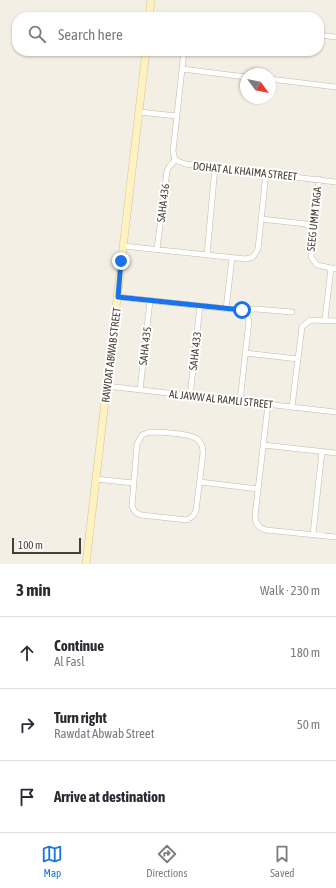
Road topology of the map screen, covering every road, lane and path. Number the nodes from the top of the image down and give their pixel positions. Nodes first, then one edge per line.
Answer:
1 (151, 0) edge
2 (150, 12) edge
3 (324, 36) edge
4 (336, 37) edge
5 (145, 56) edge
6 (183, 56) edge
7 (182, 69) junction
8 (240, 76) edge
9 (276, 80) edge
10 (336, 87) edge
11 (139, 112) junction
12 (177, 116) junction
13 (175, 160) junction
14 (215, 167) junction
15 (266, 173) junction
16 (319, 179) junction
17 (336, 182) edge
18 (261, 219) junction
19 (314, 219) junction
20 (306, 224) junction
21 (313, 230) junction
22 (123, 246) junction
23 (157, 249) junction
24 (207, 255) junction
25 (232, 258) junction
26 (333, 268) edge
27 (118, 297) junction
28 (150, 301) junction
29 (200, 306) junction
30 (226, 309) junction
31 (245, 310) junction
32 (292, 312) dead end
33 (325, 319) junction
34 (336, 321) edge
35 (245, 353) junction
36 (298, 359) junction
37 (106, 386) junction
38 (140, 390) junction
39 (190, 396) junction
40 (240, 401) junction
41 (268, 404) junction
42 (292, 407) junction
43 (336, 412) edge
44 (263, 444) junction
45 (322, 451) junction
46 (336, 452) edge
47 (96, 480) junction
48 (200, 482) junction
49 (133, 484) junction
50 (258, 490) junction
51 (313, 534) junction
52 (336, 537) edge
53 (86, 564) edge

1 - 2 street
3 - 4 street
5 - 11 street, RAWDAT ABWAB STREET
6 - 7 street
7 - 8 street
7 - 12 street
9 - 10 street
11 - 12 street
11 - 22 street, RAWDAT ABWAB STREET
12 - 13 street
13 - 14 street, DOHAT AL KHAIMA STREET
13 - 23 street, SAHA 436
14 - 15 street, DOHAT AL KHAIMA STREET
14 - 24 street
15 - 16 street, DOHAT AL KHAIMA STREET
15 - 18 street
16 - 17 street, DOHAT AL KHAIMA STREET
16 - 19 street, SEEG UMM TAGA
18 - 20 street
18 - 25 street
19 - 20 street
19 - 21 street, SEEG UMM TAGA
20 - 21 street
21 - 26 street, SEEG UMM TAGA
22 - 23 street
22 - 27 street, RAWDAT ABWAB STREET
23 - 24 street
24 - 25 street
25 - 30 street
26 - 33 street, SEEG UMM TAGA
27 - 28 street
27 - 37 street, RAWDAT ABWAB STREET
28 - 29 street
28 - 38 street, SAHA 435
29 - 30 street
29 - 39 street, SAHA 433
30 - 31 street
31 - 32 street
31 - 35 street
33 - 34 street
33 - 36 street
35 - 36 street
35 - 40 street
36 - 42 street
37 - 38 street, AL JAWW AL RAMLI STREET
37 - 47 street, RAWDAT ABWAB STREET
38 - 39 street, AL JAWW AL RAMLI STREET
39 - 40 street, AL JAWW AL RAMLI STREET
40 - 41 street, AL JAWW AL RAMLI STREET
41 - 42 street, AL JAWW AL RAMLI STREET
41 - 44 street
42 - 43 street, AL JAWW AL RAMLI STREET
44 - 45 street
44 - 50 street
45 - 46 street
45 - 51 street
47 - 49 street
47 - 53 street, RAWDAT ABWAB STREET
48 - 49 street
48 - 49 street
48 - 50 street
50 - 51 street
51 - 52 street

